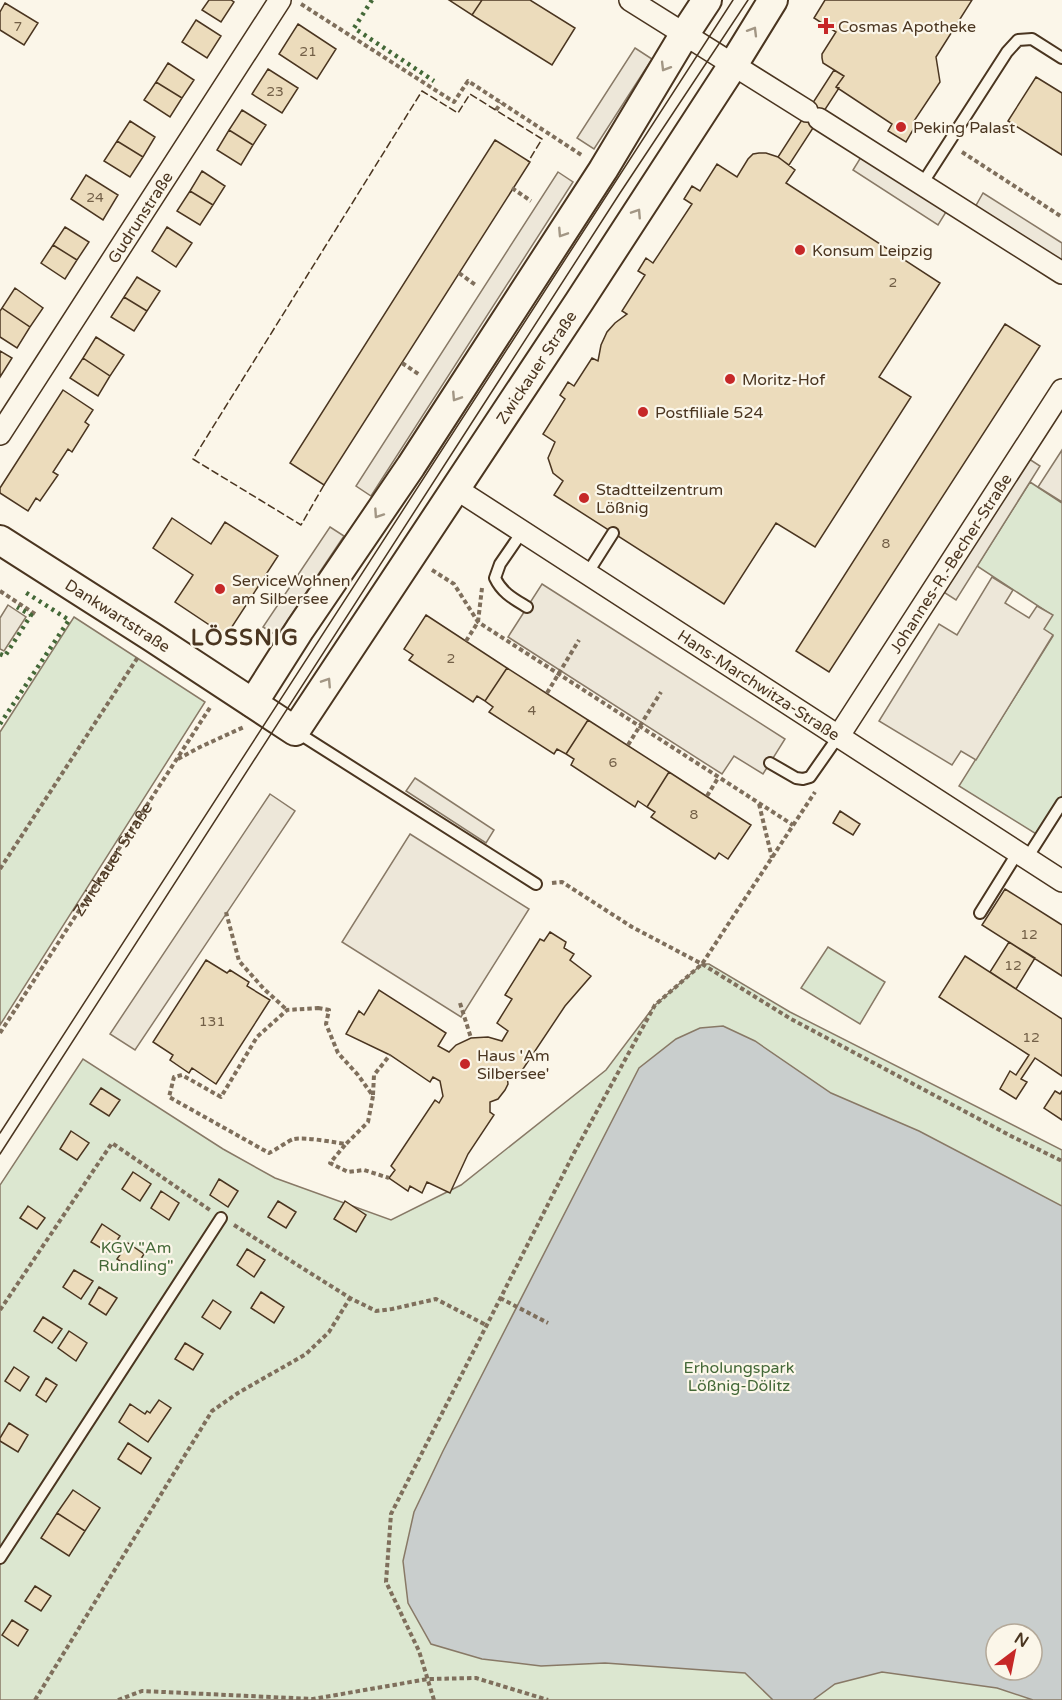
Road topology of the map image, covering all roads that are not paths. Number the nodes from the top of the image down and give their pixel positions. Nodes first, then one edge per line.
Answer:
1 (280, 0) edge
2 (630, 0) edge
3 (707, 0) edge
4 (773, 0) edge
5 (684, 35) junction
6 (1062, 58) edge
7 (733, 65) junction
8 (922, 184) junction
9 (1062, 273) edge
10 (1062, 390) edge
11 (0, 434) edge
12 (455, 488) junction
13 (522, 532) junction
14 (613, 533) dead end
15 (0, 540) edge
16 (587, 574) junction
17 (527, 607) dead end
18 (262, 709) junction
19 (295, 731) junction
20 (838, 737) junction
21 (770, 763) dead end
22 (1062, 803) edge
23 (1022, 855) junction
24 (1062, 881) edge
25 (536, 884) road end
26 (980, 912) dead end
27 (221, 1218) dead end
28 (0, 1558) edge

1 - 11 street, Gudrunstraße
2 - 5 street
3 - 5 main road
7 -> 4 main road, Zwickauer Straße
5 - 7 street
5 -> 18 main road
6 - 8 lane
7 - 8 street
12 -> 7 main road, Zwickauer Straße
8 - 9 street
10 - 20 street, Johannes-R.-Becher-Straße
12 - 13 street, Hans-Marchwitza-Straße
19 -> 12 main road, Zwickauer Straße
13 - 16 street, Hans-Marchwitza-Straße
13 - 17 lane
14 - 16 lane
15 - 18 main road, Dankwartstraße
16 - 20 street, Hans-Marchwitza-Straße
18 - 19 main road, Dankwartstraße
19 - 25 lane
20 - 21 lane
20 - 23 street, Hans-Marchwitza-Straße
22 - 23 lane
23 - 24 street, Hans-Marchwitza-Straße
23 - 26 lane
27 - 28 lane

